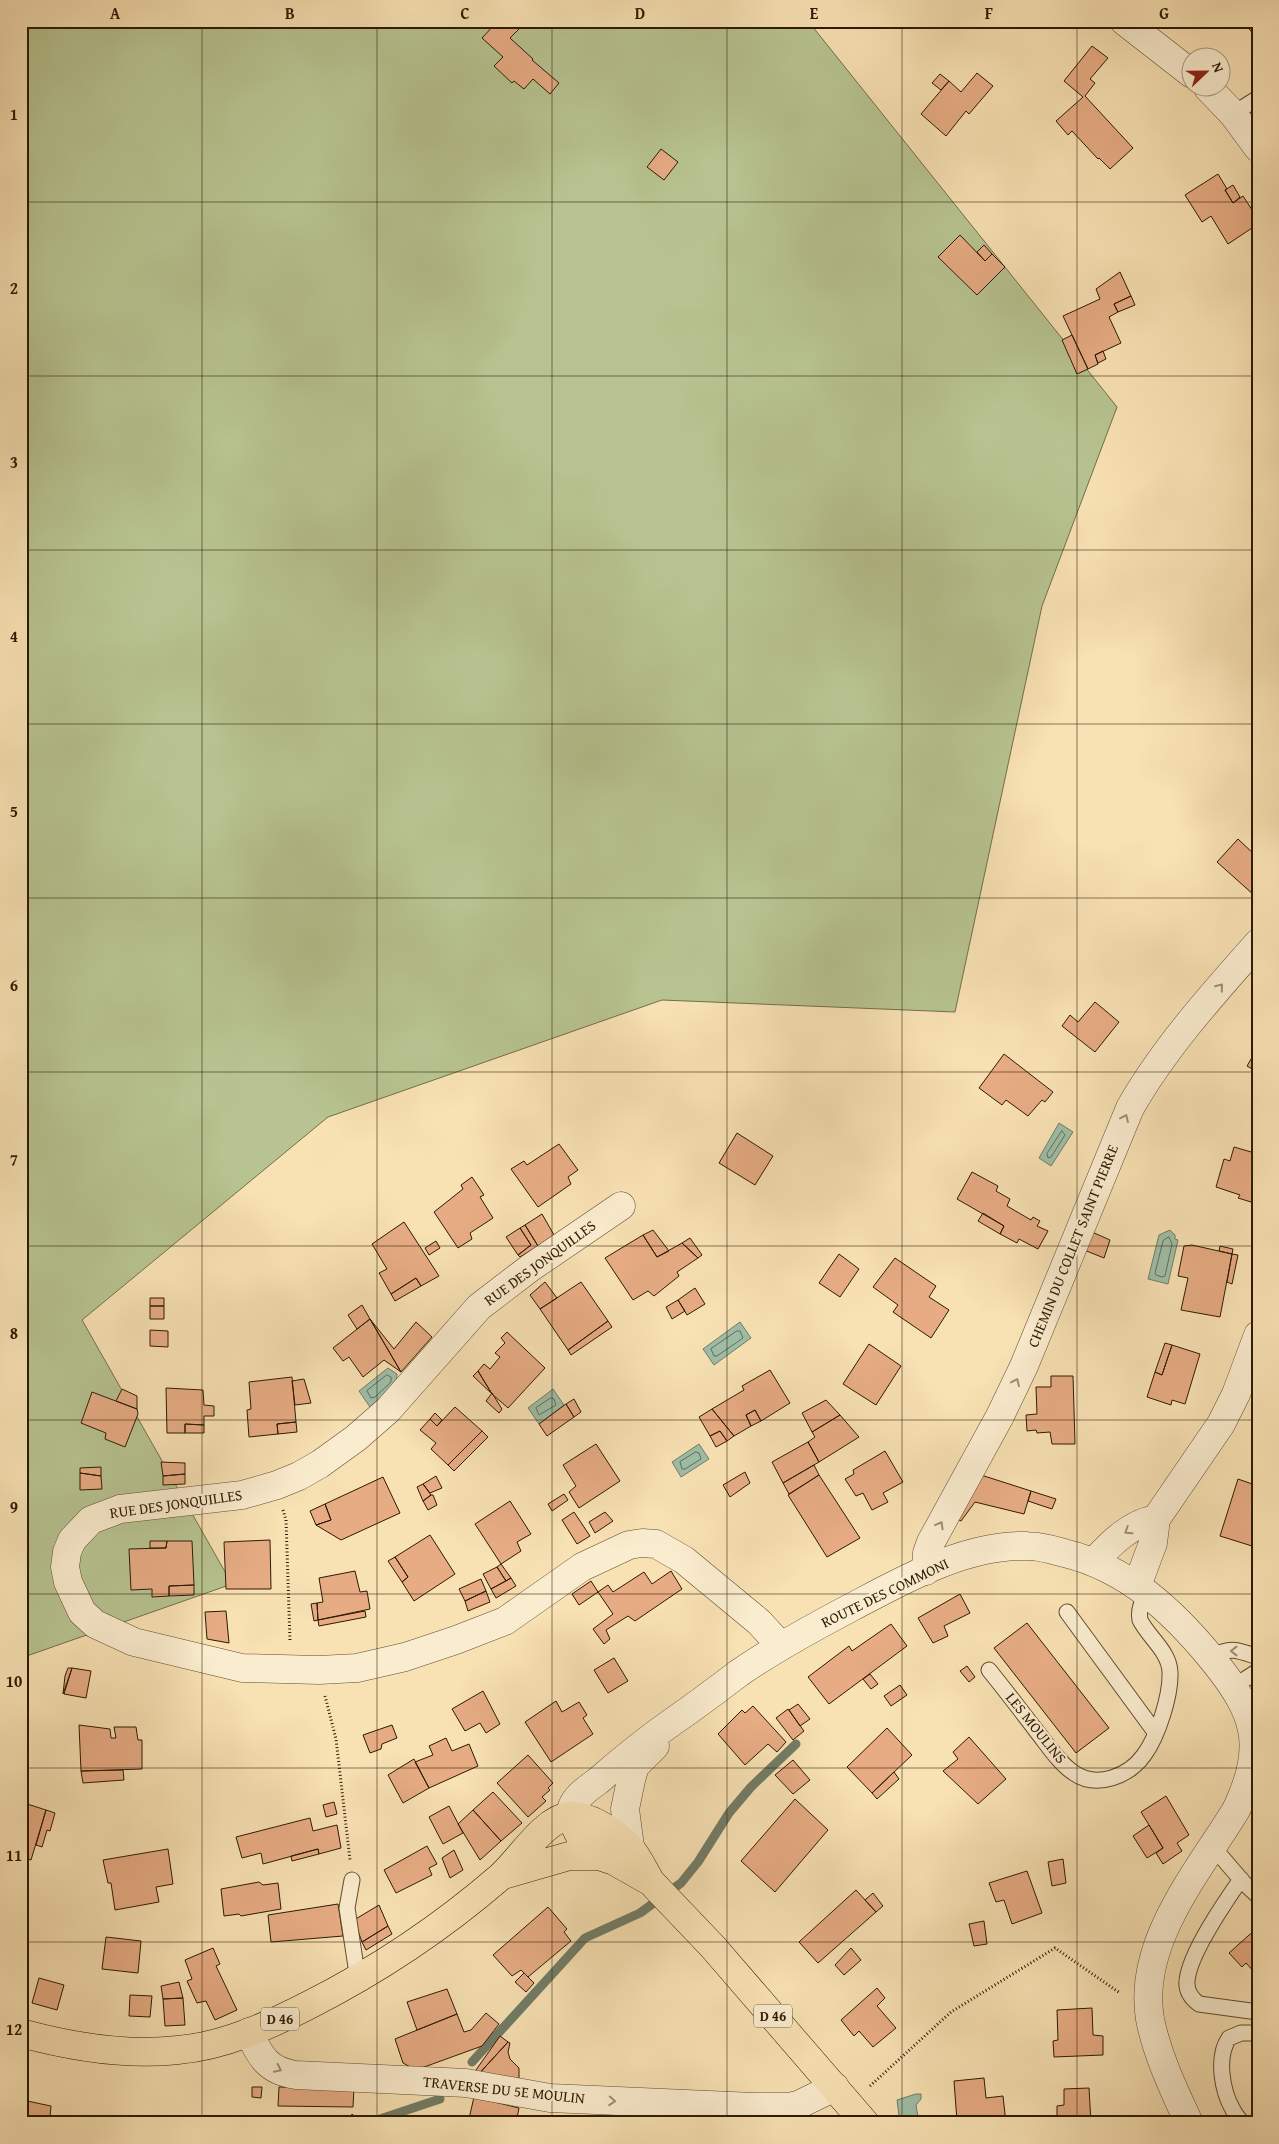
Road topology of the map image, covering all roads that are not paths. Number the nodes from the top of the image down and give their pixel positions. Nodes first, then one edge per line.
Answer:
1 (1124, 21) edge
2 (1182, 66) edge
3 (1218, 98) edge
4 (1258, 98) edge
5 (1233, 114) junction
6 (1258, 148) edge
7 (1258, 943) edge
8 (621, 1206) dead end
9 (1258, 1335) edge
10 (1156, 1519) junction
11 (1094, 1562) junction
12 (926, 1571) junction
13 (1142, 1589) junction
14 (1067, 1612) dead end
15 (782, 1646) junction
16 (1258, 1657) edge
17 (1211, 1658) junction
18 (989, 1670) dead end
19 (1258, 1671) edge
20 (1233, 1688) junction
21 (693, 1708) junction
22 (1155, 1732) junction
23 (635, 1766) junction
24 (576, 1821) junction
25 (1213, 1847) junction
26 (630, 1848) junction
27 (599, 1856) junction
28 (513, 1871) junction
29 (1240, 1879) junction
30 (352, 1880) dead end
31 (651, 1882) junction
32 (1258, 1896) edge
33 (358, 1980) junction
34 (1258, 2012) edge
35 (248, 2032) junction
36 (21, 2033) edge
37 (1258, 2033) edge
38 (850, 2104) edge
39 (752, 2115) edge
40 (790, 2115) edge
41 (1189, 2123) edge
42 (1242, 2123) edge

1 - 2 street
3 - 5 street
4 - 5 lane
5 - 6 street
12 -> 7 street, CHEMIN DU COLLET SAINT PIERRE
8 - 15 street, RUE DES JONQUILLES
9 - 10 street
10 -> 11 street
10 - 13 street
11 - 12 street, ROUTE DES COMMONI
11 - 13 street, ROUTE DES COMMONI
12 - 15 street, ROUTE DES COMMONI
13 - 17 street, ROUTE DES COMMONI
13 - 22 lane, LES MOULINS
14 - 22 lane
15 - 21 street, ROUTE DES COMMONI
16 -> 17 lane
17 - 20 street, ROUTE DES COMMONI
18 - 22 lane, LES MOULINS
19 - 20 lane
20 - 25 street, ROUTE DES COMMONI
21 - 23 street, ROUTE DES COMMONI
21 - 24 street, ROUTE DES COMMONI
23 - 24 street, ROUTE DES COMMONI
23 - 26 street
24 - 26 main road, D 46
24 - 27 main road
24 - 28 main road, D 46
25 - 29 lane
25 - 41 street, ROUTE DES COMMONI
26 - 31 main road, D 46
27 - 28 main road, D 46
27 - 31 main road, D 46
28 - 33 main road, D 46
29 - 32 lane
29 - 34 lane
30 - 33 lane
31 - 38 main road, D 46
33 - 35 main road, D 46
35 - 36 main road, D 46
35 -> 39 street, TRAVERSE DU 5E MOULIN
37 - 42 lane
38 - 40 street, TRAVERSE DU 5E MOULIN
39 - 40 street, TRAVERSE DU 5E MOULIN

